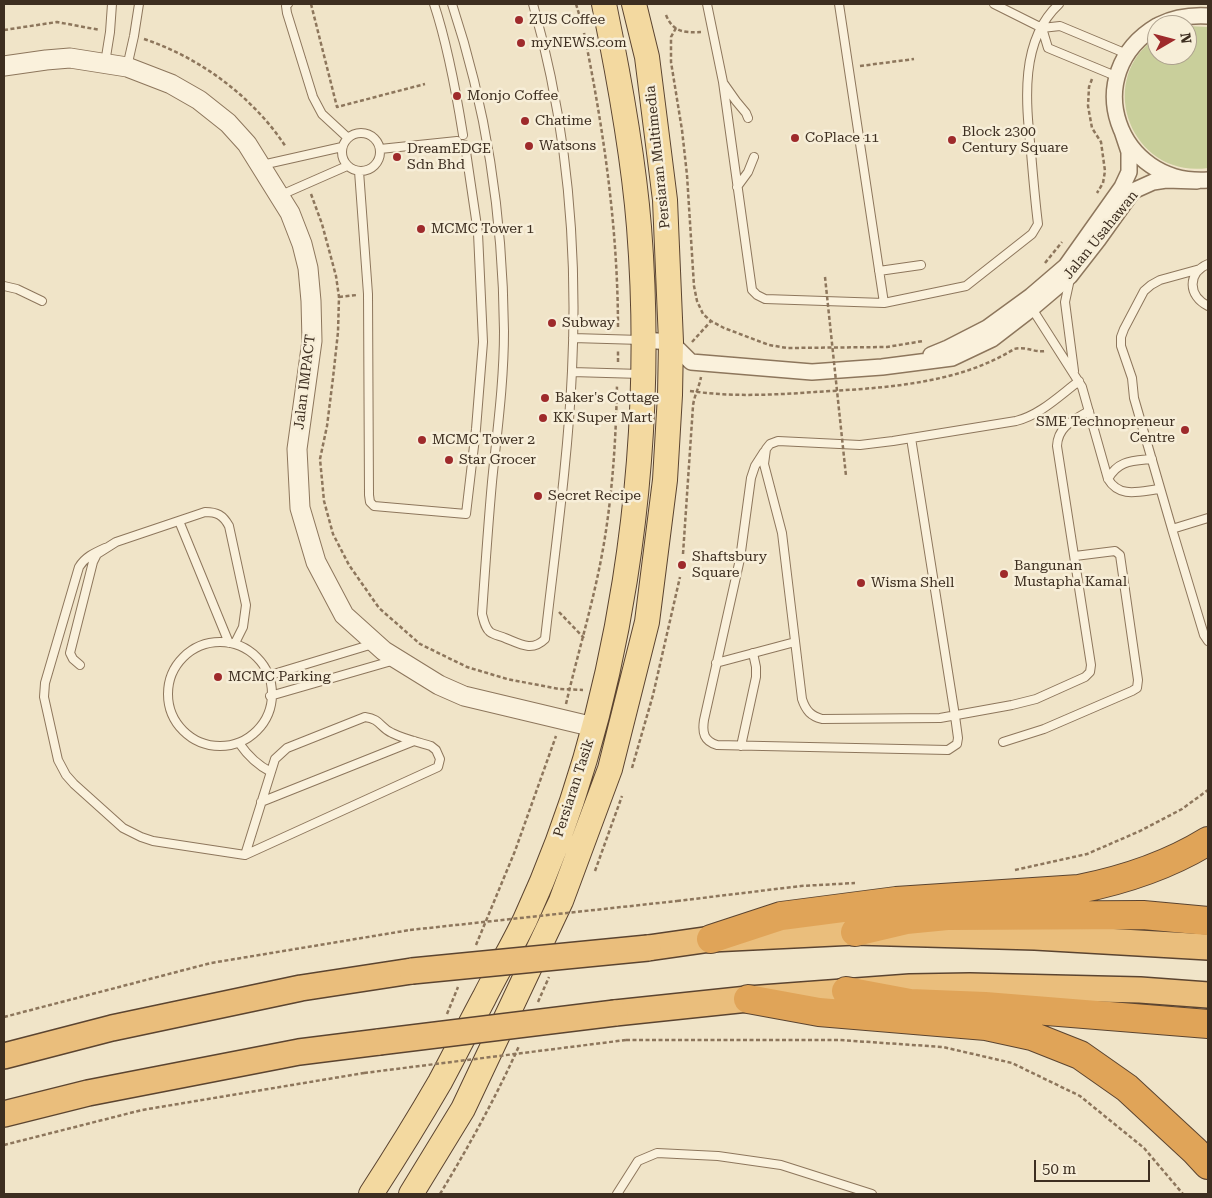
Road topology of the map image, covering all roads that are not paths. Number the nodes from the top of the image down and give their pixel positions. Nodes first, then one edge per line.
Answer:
1 (112, 4) edge
2 (139, 4) edge
3 (288, 4) edge
4 (434, 4) edge
5 (452, 4) edge
6 (533, 4) edge
7 (604, 4) edge
8 (634, 4) edge
9 (707, 4) edge
10 (838, 4) edge
11 (994, 4) edge
12 (1059, 4) edge
13 (1042, 28) junction
14 (1147, 33) edge
15 (1127, 54) junction
16 (105, 63) junction
17 (4, 66) edge
18 (127, 67) junction
19 (1118, 77) junction
20 (723, 82) junction
21 (748, 118) dead end
22 (1122, 131) junction
23 (463, 135) junction
24 (348, 138) junction
25 (456, 141) junction
26 (466, 145) junction
27 (342, 147) junction
28 (380, 149) junction
29 (754, 157) dead end
30 (260, 166) junction
31 (347, 166) junction
32 (359, 171) junction
33 (1203, 181) edge
34 (737, 187) junction
35 (279, 196) junction
36 (1208, 264) edge
37 (921, 265) dead end
38 (1200, 269) junction
39 (879, 271) junction
40 (1070, 276) junction
41 (4, 286) edge
42 (42, 301) dead end
43 (884, 303) junction
44 (1031, 303) junction
45 (1208, 306) edge
46 (573, 338) junction
47 (643, 340) junction
48 (681, 352) junction
49 (572, 372) junction
50 (1074, 373) junction
51 (643, 374) junction
52 (670, 376) junction
53 (1079, 381) junction
54 (1089, 411) junction
55 (911, 438) junction
56 (765, 453) junction
57 (1152, 458) junction
58 (1108, 479) junction
59 (1160, 489) junction
60 (1208, 518) edge
61 (179, 520) junction
62 (1172, 529) junction
63 (104, 548) junction
64 (1074, 556) junction
65 (1208, 641) edge
66 (795, 642) junction
67 (232, 643) junction
68 (375, 644) junction
69 (753, 653) junction
70 (397, 659) junction
71 (716, 663) junction
72 (80, 665) dead end
73 (267, 676) junction
74 (270, 696) junction
75 (955, 716) junction
76 (594, 727) junction
77 (414, 741) junction
78 (1002, 742) dead end
79 (239, 743) junction
80 (741, 746) junction
81 (271, 772) junction
82 (262, 802) junction
83 (1208, 841) edge
84 (245, 855) junction
85 (1208, 921) edge
86 (855, 932) junction
87 (711, 939) junction
88 (1208, 947) edge
89 (846, 991) junction
90 (1208, 995) edge
91 (748, 999) junction
92 (1208, 1024) edge
93 (4, 1056) edge
94 (4, 1114) edge
95 (1208, 1165) edge
96 (417, 1190) edge
97 (371, 1194) edge
98 (616, 1194) edge
99 (872, 1194) edge

1 - 16 lane
2 - 18 lane
3 - 24 lane
4 - 23 lane
5 - 49 lane
6 - 46 lane
7 - 47 main road, Persiaran Multimedia
8 - 48 main road, Persiaran Multimedia
9 - 20 lane
10 - 39 lane
11 - 13 lane
12 - 13 lane
13 - 15 lane
13 - 19 lane
13 - 43 lane
14 - 15 street
15 - 19 street, Jalan Usahawan
16 - 17 street, Jalan IMPACT
16 - 18 street, Jalan IMPACT
18 - 30 street, Jalan IMPACT
19 - 22 street, Jalan Usahawan
20 - 21 lane
20 - 34 lane
22 - 33 street
22 - 44 street, Jalan Usahawan
23 - 25 lane
23 - 26 lane
24 - 27 lane
24 - 28 lane
25 - 26 lane
25 - 28 lane
26 - 32 lane
27 - 30 lane
27 - 31 lane
28 - 32 lane
29 - 34 lane
30 - 35 street, Jalan IMPACT
31 - 32 lane
31 - 35 lane
33 - 40 street, Jalan Usahawan
34 - 43 lane
35 - 68 street, Jalan IMPACT
36 - 38 lane
37 - 39 lane
38 - 45 lane
38 - 57 lane
39 - 43 lane
40 - 44 street, Jalan Usahawan
40 - 50 lane
41 - 42 lane
44 - 48 street, Jalan Usahawan
44 - 50 lane
46 - 47 lane
46 - 49 lane
47 - 48 street, Jalan Usahawan
47 - 51 main road, Persiaran Tasik
48 - 52 main road, Persiaran Tasik
49 - 51 lane
50 - 53 lane
51 - 52 street
51 - 76 main road, Persiaran Tasik
52 - 96 main road, Persiaran Tasik
53 - 54 lane
53 - 55 lane
54 - 58 lane
54 - 64 lane
55 - 56 lane
55 - 75 lane
56 - 66 lane
56 - 71 lane
57 - 58 lane
57 - 59 lane
58 - 59 lane
59 - 62 lane
60 - 62 lane
61 - 63 lane
61 - 67 lane
61 - 67 lane
62 - 65 lane
63 - 72 lane
63 - 84 lane
64 - 75 lane
64 - 78 lane
66 - 69 lane
66 - 75 lane
67 - 73 lane
67 - 79 lane
68 - 70 street, Jalan IMPACT
68 - 73 lane
69 - 71 lane
69 - 80 lane
70 - 74 lane
70 - 76 street, Jalan IMPACT
71 - 80 lane
73 - 74 lane
74 - 79 lane
75 - 80 lane
76 - 97 main road, Persiaran Tasik
77 - 81 lane
77 - 82 lane
77 - 84 lane
79 - 81 lane
81 - 82 lane
82 - 84 lane
83 - 87 highway
85 - 86 highway
86 - 87 highway
86 - 88 highway
87 - 93 highway, bridge
89 - 90 highway
89 - 91 highway
89 - 92 highway
91 - 94 highway, bridge
91 - 95 highway
98 - 99 lane

